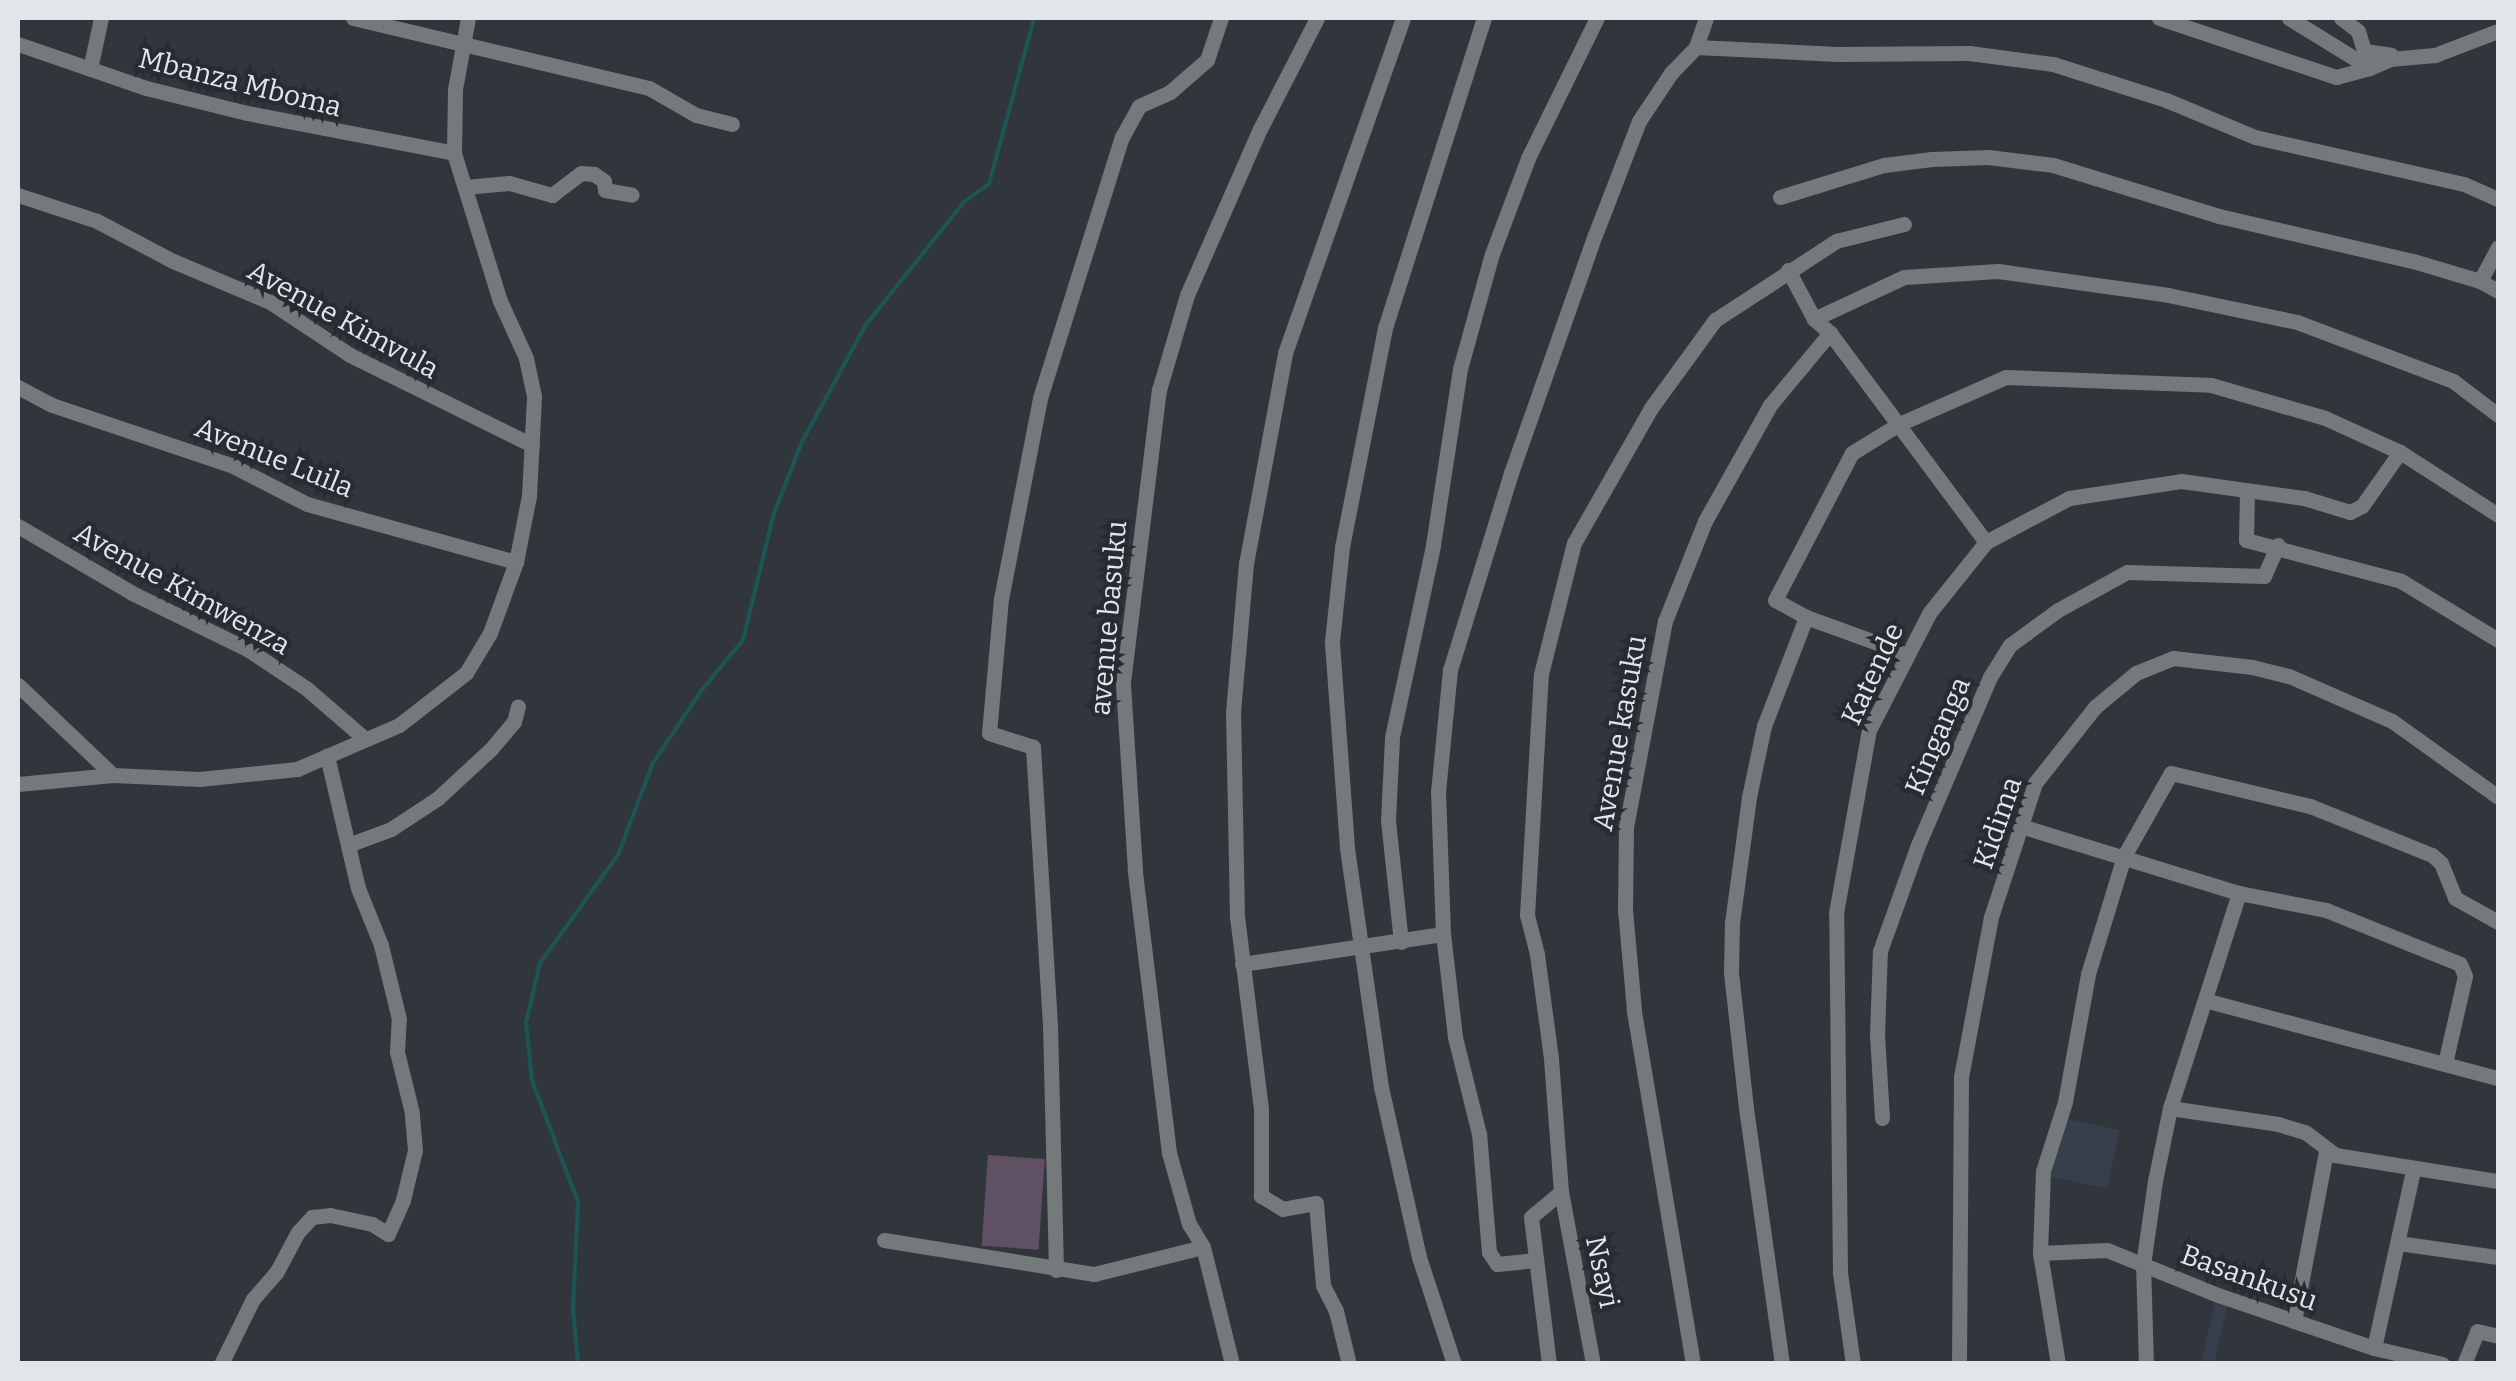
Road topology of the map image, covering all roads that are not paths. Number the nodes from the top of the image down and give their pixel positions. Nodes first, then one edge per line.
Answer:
1 (100, 18) edge
2 (353, 18) edge
3 (468, 18) edge
4 (1220, 18) edge
5 (1316, 18) edge
6 (1403, 18) edge
7 (1484, 18) edge
8 (1597, 18) edge
9 (1706, 18) edge
10 (2160, 18) edge
11 (2288, 18) edge
12 (2342, 18) edge
13 (2498, 31) edge
14 (461, 42) junction
15 (18, 44) edge
16 (1696, 47) junction
17 (2390, 59) junction
18 (2370, 68) junction
19 (90, 69) junction
20 (732, 124) dead end
21 (454, 153) junction
22 (465, 187) junction
23 (18, 195) edge
24 (632, 195) dead end
25 (1780, 196) dead end
26 (2498, 199) edge
27 (1904, 224) dead end
28 (2498, 247) edge
29 (1788, 270) junction
30 (2480, 281) junction
31 (2498, 292) edge
32 (1814, 319) junction
33 (1830, 333) junction
34 (18, 387) edge
35 (2498, 415) edge
36 (1899, 424) junction
37 (532, 445) junction
38 (2400, 452) junction
39 (2247, 492) junction
40 (2498, 516) edge
41 (18, 526) edge
42 (1986, 542) junction
43 (2278, 545) junction
44 (516, 562) junction
45 (1806, 617) junction
46 (2498, 640) edge
47 (1908, 654) junction
48 (18, 685) edge
49 (518, 706) dead end
50 (365, 739) junction
51 (327, 756) junction
52 (113, 775) junction
53 (18, 784) edge
54 (2498, 798) edge
55 (2024, 827) junction
56 (348, 845) junction
57 (2124, 856) junction
58 (2239, 893) junction
59 (2498, 922) edge
60 (1443, 934) junction
61 (1400, 942) junction
62 (1359, 948) junction
63 (1242, 964) junction
64 (2208, 1001) junction
65 (2445, 1063) junction
66 (2498, 1078) edge
67 (2170, 1108) junction
68 (1882, 1118) dead end
69 (2326, 1152) junction
70 (2412, 1170) junction
71 (2498, 1181) edge
72 (1560, 1192) junction
73 (884, 1240) dead end
74 (2398, 1243) junction
75 (1203, 1247) junction
76 (2040, 1253) junction
77 (2498, 1257) edge
78 (1536, 1260) junction
79 (2142, 1265) junction
80 (1056, 1270) junction
81 (2294, 1321) junction
82 (2498, 1336) edge
83 (2374, 1348) junction
84 (221, 1364) edge
85 (1232, 1364) edge
86 (1349, 1364) edge
87 (1454, 1364) edge
88 (1549, 1364) edge
89 (1593, 1364) edge
90 (1693, 1364) edge
91 (1782, 1364) edge
92 (1853, 1364) edge
93 (1959, 1364) edge
94 (2058, 1364) edge
95 (2146, 1364) edge
96 (2442, 1364) edge
97 (2464, 1364) edge

1 - 19 street
2 - 14 street
3 - 14 street
4 - 80 street
5 - 75 street, avenue basuku
6 - 63 street
7 - 62 street
8 - 61 street
9 - 16 street
10 - 18 street
11 - 18 street
12 - 17 street
13 - 17 street
14 - 20 street
14 - 21 street
15 - 19 street, Mbanza Mboma
16 - 26 street
16 - 60 street
17 - 18 street
19 - 21 street, Mbanza Mboma
21 - 22 street
22 - 24 street
22 - 37 street
23 - 37 street, Avenue Kimvula
25 - 30 street
27 - 29 street, Nsayi
28 - 30 street
29 - 32 street
29 - 72 street, Nsayi
30 - 31 street
32 - 33 street
32 - 35 street
33 - 36 street
33 - 90 street, Avenue kasuku
34 - 44 street, Avenue Luila
36 - 38 street
36 - 42 street
36 - 45 street
37 - 44 street
38 - 39 street, Katende
38 - 40 street
39 - 42 street, Katende
39 - 43 street
41 - 50 street, Avenue Kimwenza
42 - 47 street, Katende
43 - 46 street
43 - 68 street, Kinganga
44 - 50 street
45 - 47 street
45 - 91 street
47 - 92 street, Katende
48 - 52 street
49 - 56 street
50 - 51 street
51 - 52 street
51 - 56 street
52 - 53 street
54 - 55 street, Kidima
55 - 57 street
55 - 93 street, Kidima
56 - 84 street
57 - 58 street
57 - 59 street
57 - 76 street
58 - 64 street
58 - 65 street
60 - 61 street
60 - 78 street
61 - 62 street
62 - 63 street
62 - 87 street
63 - 86 street
64 - 65 street
64 - 67 street
65 - 66 street
67 - 69 street
67 - 79 street
69 - 70 street
69 - 81 street
70 - 71 street
70 - 74 street
72 - 78 street
72 - 89 street, Nsayi
73 - 80 street
74 - 77 street
74 - 83 street
75 - 80 street
75 - 85 street, avenue basuku
76 - 79 street, Basankusu
76 - 94 street
78 - 88 street
79 - 81 street, Basankusu
79 - 95 street
81 - 83 street, Basankusu
82 - 97 street
83 - 96 street, Basankusu

